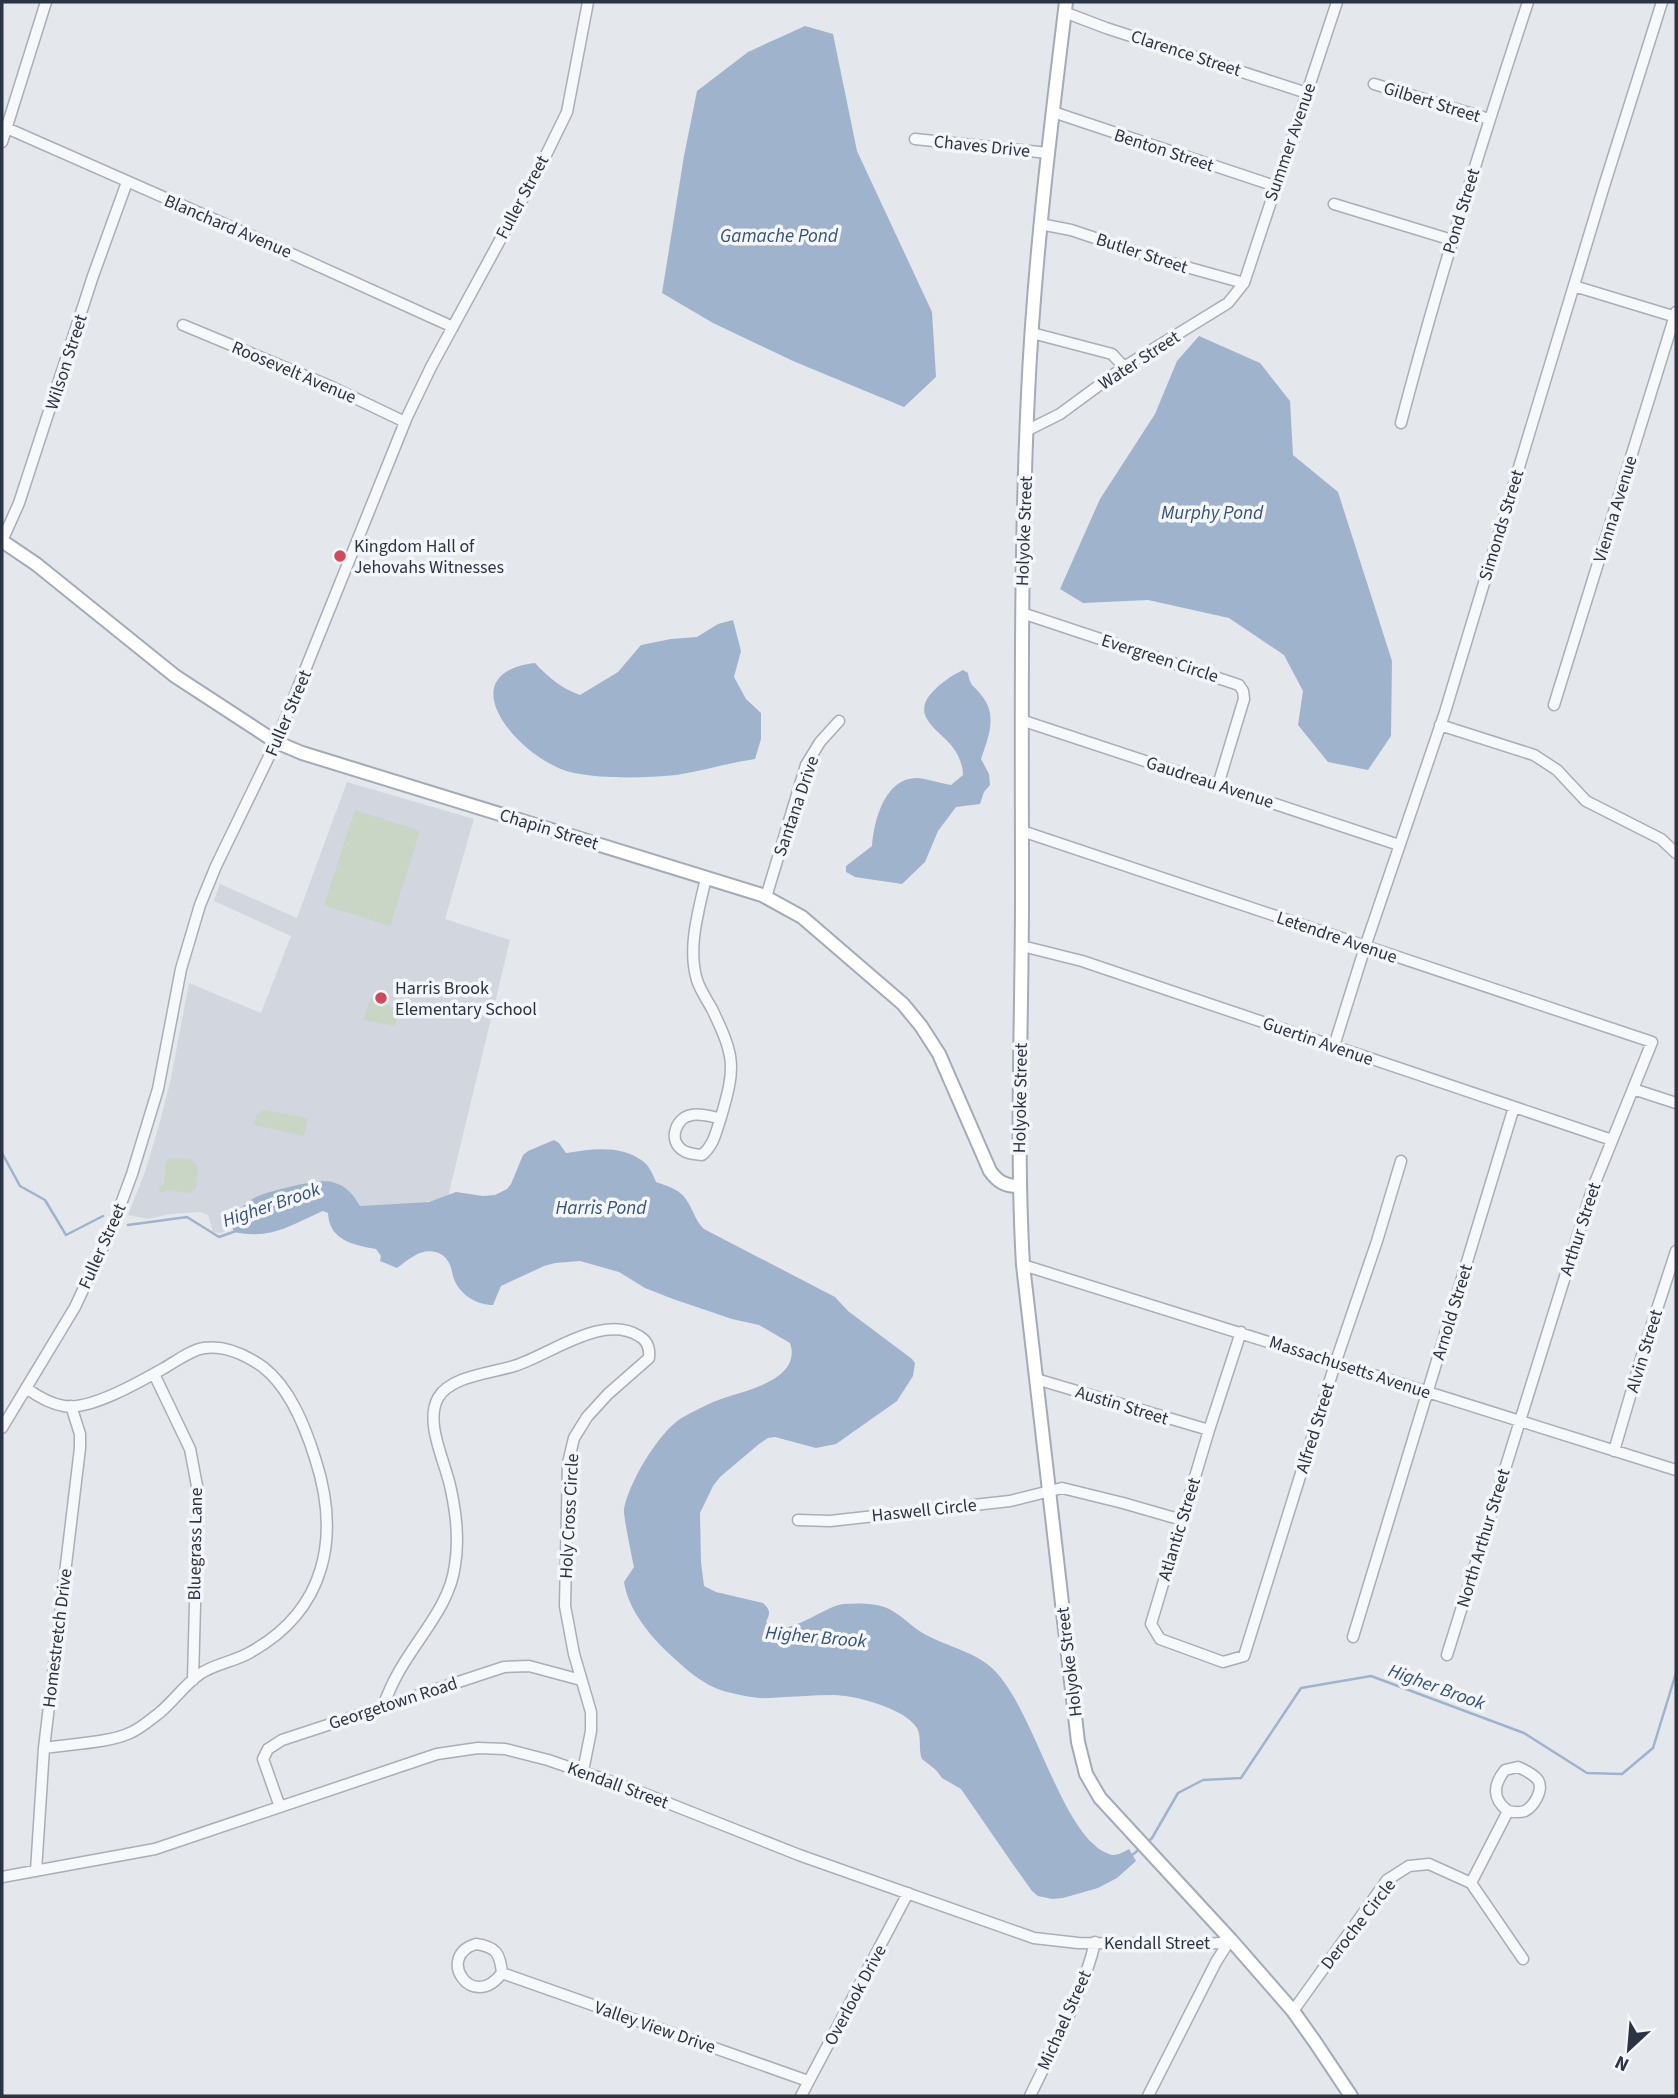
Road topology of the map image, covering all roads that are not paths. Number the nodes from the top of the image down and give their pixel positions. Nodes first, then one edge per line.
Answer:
1 (46, 2) edge
2 (588, 2) edge
3 (1337, 2) edge
4 (1528, 2) edge
5 (1662, 2) edge
6 (1065, 7) edge
7 (1374, 84) dead end
8 (1307, 93) junction
9 (1053, 112) junction
10 (1489, 119) junction
11 (4, 127) edge
12 (915, 139) dead end
13 (2, 142) edge
14 (1048, 153) junction
15 (127, 182) junction
16 (1275, 186) junction
17 (1335, 204) dead end
18 (1040, 224) junction
19 (1452, 240) junction
20 (1244, 282) junction
21 (1574, 286) junction
22 (1676, 316) edge
23 (183, 325) dead end
24 (453, 327) junction
25 (1032, 332) junction
26 (1124, 367) junction
27 (405, 422) junction
28 (1401, 423) dead end
29 (1028, 430) junction
30 (2, 541) edge
31 (1022, 613) junction
32 (1554, 705) dead end
33 (1021, 720) junction
34 (839, 721) dead end
35 (1440, 725) junction
36 (276, 742) junction
37 (1218, 785) junction
38 (1022, 831) junction
39 (1399, 845) junction
40 (1676, 853) edge
41 (706, 878) junction
42 (766, 897) junction
43 (1022, 946) junction
44 (1365, 947) junction
45 (1652, 1042) joint
46 (1334, 1046) junction
47 (1633, 1090) junction
48 (1676, 1103) edge
49 (1514, 1107) junction
50 (720, 1118) junction
51 (1612, 1140) junction
52 (1401, 1161) dead end
53 (1019, 1186) junction
54 (1676, 1251) edge
55 (1023, 1265) junction
56 (1241, 1332) junction
57 (1335, 1364) junction
58 (154, 1374) junction
59 (1035, 1379) junction
60 (26, 1388) junction
61 (1428, 1393) junction
62 (71, 1406) junction
63 (1520, 1421) junction
64 (2, 1428) edge
65 (1209, 1430) junction
66 (1614, 1451) junction
67 (1676, 1470) edge
68 (1049, 1491) junction
69 (798, 1520) dead end
70 (1182, 1520) junction
71 (1353, 1637) dead end
72 (1447, 1655) dead end
73 (1244, 1656) joint
74 (192, 1680) junction
75 (581, 1680) junction
76 (383, 1706) junction
77 (44, 1748) junction
78 (583, 1771) junction
79 (280, 1807) junction
80 (1508, 1811) junction
81 (36, 1871) junction
82 (2, 1877) edge
83 (1471, 1883) junction
84 (908, 1893) junction
85 (1231, 1940) junction
86 (1095, 1942) junction
87 (1523, 1959) dead end
88 (502, 1973) junction
89 (1293, 2011) junction
90 (808, 2081) junction
91 (801, 2096) edge
92 (1030, 2096) edge
93 (1148, 2096) edge
94 (1350, 2096) edge

1 - 11 street
2 - 24 street, Fuller Street
3 - 8 street, Summer Avenue
4 - 10 street, Pond Street
5 - 21 street, Simonds Street
6 - 8 street, Clarence Street
6 - 9 main road, Holyoke Street
7 - 10 street, Gilbert Street
8 - 16 street, Summer Avenue
9 - 14 main road, Holyoke Street
9 - 16 street, Benton Street
10 - 19 street, Pond Street
11 - 13 street
11 - 15 street, Blanchard Avenue
12 - 14 street, Chaves Drive
14 - 18 main road, Holyoke Street
15 - 24 street, Blanchard Avenue
15 - 30 street, Wilson Street
16 - 20 street, Summer Avenue
17 - 19 street
18 - 20 street, Butler Street
18 - 25 main road, Holyoke Street
19 - 28 street, Pond Street
20 - 26 street, Water Street
21 - 22 street
21 - 35 street, Simonds Street
22 - 32 street, Vienna Avenue
23 - 27 street, Roosevelt Avenue
24 - 27 street, Fuller Street
25 - 26 street
25 - 29 main road, Holyoke Street
26 - 29 street, Water Street
27 - 36 street, Fuller Street
29 - 31 main road, Holyoke Street
30 - 36 main road, Chapin Street
31 - 33 main road, Holyoke Street
31 - 37 street, Evergreen Circle
33 - 37 street, Gaudreau Avenue
33 - 38 main road, Holyoke Street
34 - 42 street, Santana Drive
35 - 39 street, Simonds Street
35 - 40 street
36 - 41 main road, Chapin Street
36 - 60 street, Fuller Street
37 - 39 street, Gaudreau Avenue
38 - 43 main road, Holyoke Street
38 - 44 street, Letendre Avenue
39 - 44 street, Simonds Street
41 - 42 main road, Chapin Street
41 - 50 street
42 - 53 main road, Chapin Street
43 - 46 street, Guertin Avenue
43 - 53 main road, Holyoke Street
44 - 45 street, Letendre Avenue
44 - 46 street, Simonds Street
45 - 47 street, Arthur Street
46 - 49 street, Guertin Avenue
47 - 48 street
47 - 51 street, Arthur Street
49 - 51 street, Guertin Avenue
49 - 61 street, Arnold Street
50 - 50 street
51 - 63 street, Arthur Street
52 - 57 street, Alfred Street
53 - 55 main road, Holyoke Street
54 - 66 street, Alvin Street
55 - 56 street, Massachusetts Avenue
55 - 59 main road, Holyoke Street
56 - 57 street, Massachusetts Avenue
56 - 65 street, Atlantic Street
57 - 61 street, Massachusetts Avenue
57 - 73 street, Alfred Street
58 - 62 street
58 - 74 street, Bluegrass Lane
58 - 74 street
59 - 65 street, Austin Street
59 - 68 main road, Holyoke Street
60 - 62 street
60 - 64 street, Fuller Street
61 - 63 street, Massachusetts Avenue
61 - 71 street, Arnold Street
62 - 77 street, Homestretch Drive
63 - 66 street, Massachusetts Avenue
63 - 72 street, North Arthur Street
65 - 70 street, Atlantic Street
66 - 67 street, Massachusetts Avenue
68 - 69 street, Haswell Circle
68 - 70 street, Haswell Circle
68 - 85 main road, Holyoke Street
70 - 73 street, Atlantic Street
74 - 77 street
75 - 76 street, Georgetown Road
75 - 76 street, Holy Cross Circle
75 - 78 street, Holy Cross Circle
76 - 79 street, Georgetown Road
77 - 81 street, Homestretch Drive
78 - 79 street, Kendall Street
78 - 84 street, Kendall Street
79 - 81 street, Kendall Street
80 - 80 street
80 - 83 street
81 - 82 street, Kendall Street
83 - 87 street
83 - 89 street, Deroche Circle
84 - 86 street, Kendall Street
84 - 90 street, Overlook Drive
85 - 86 street, Kendall Street
85 - 89 main road, Holyoke Street
85 - 93 street
86 - 92 street, Michael Street
88 - 88 street
88 - 90 street, Valley View Drive
89 - 94 main road, Holyoke Street
90 - 91 street, Overlook Drive

